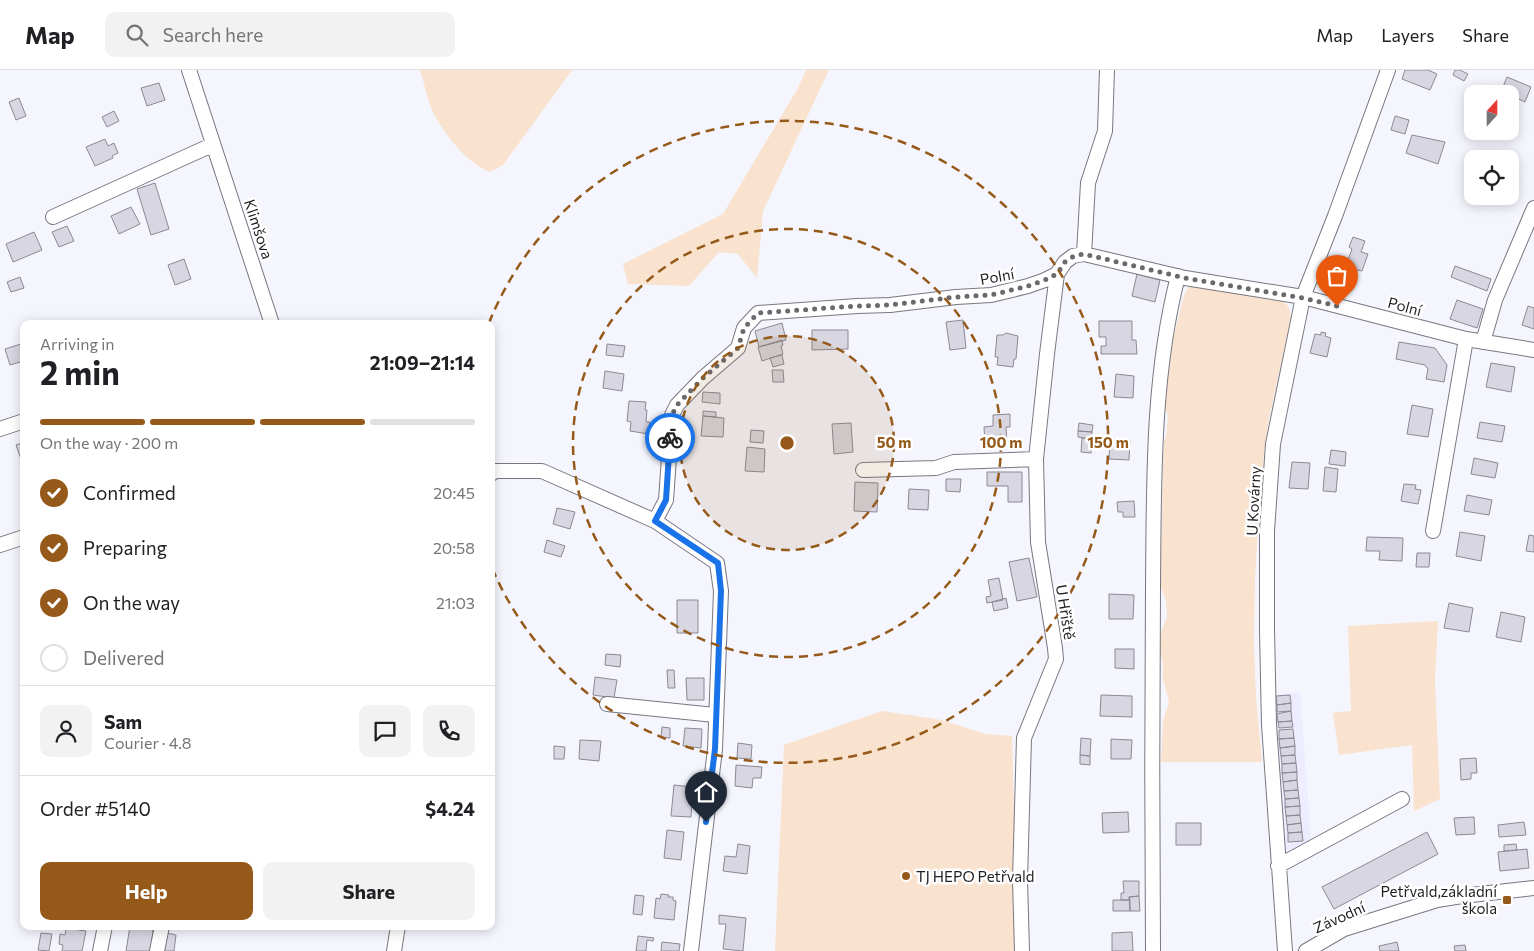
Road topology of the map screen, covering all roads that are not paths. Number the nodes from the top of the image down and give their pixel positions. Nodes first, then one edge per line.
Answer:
1 (189, 70) edge
2 (1107, 70) edge
3 (1388, 70) edge
4 (212, 145) junction
5 (1534, 208) edge
6 (53, 217) dead end
7 (1084, 254) junction
8 (1057, 274) junction
9 (1178, 276) junction
10 (1303, 298) junction
11 (271, 320) edge
12 (1466, 339) junction
13 (1483, 342) junction
14 (1534, 350) edge
15 (20, 422) edge
16 (0, 429) edge
17 (1036, 459) junction
18 (863, 470) dead end
19 (495, 472) edge
20 (655, 521) junction
21 (1434, 532) dead end
22 (20, 538) edge
23 (0, 545) edge
24 (607, 704) dead end
25 (715, 715) junction
26 (1402, 799) dead end
27 (1278, 866) junction
28 (1534, 888) edge
29 (104, 930) edge
30 (161, 930) edge
31 (397, 930) edge
32 (100, 951) edge
33 (157, 951) edge
34 (394, 951) edge
35 (691, 951) edge
36 (1022, 951) edge
37 (1153, 951) edge
38 (1285, 951) edge
39 (1306, 951) edge

1 - 4 street, Klimšova
2 - 7 street
3 - 10 street, U Kovárny
4 - 6 street
4 - 11 street, Klimšova
5 - 13 street
7 - 8 street, Polní
7 - 9 street, Polní
8 - 17 street, U Hřiště
8 - 20 street, Polní
9 - 10 street, Polní
9 - 37 street
10 - 12 street, Polní
10 - 27 street, U Kovárny
12 - 13 street, Polní
12 - 21 street
13 - 14 street, Polní
15 - 16 street
17 - 18 street
17 - 36 street, U Hřiště
19 - 20 street
20 - 25 street
22 - 23 street
24 - 25 street
25 - 35 street
26 - 27 street
27 - 38 street, U Kovárny
28 - 39 street, Závodní
29 - 32 street
30 - 33 street
31 - 34 street

